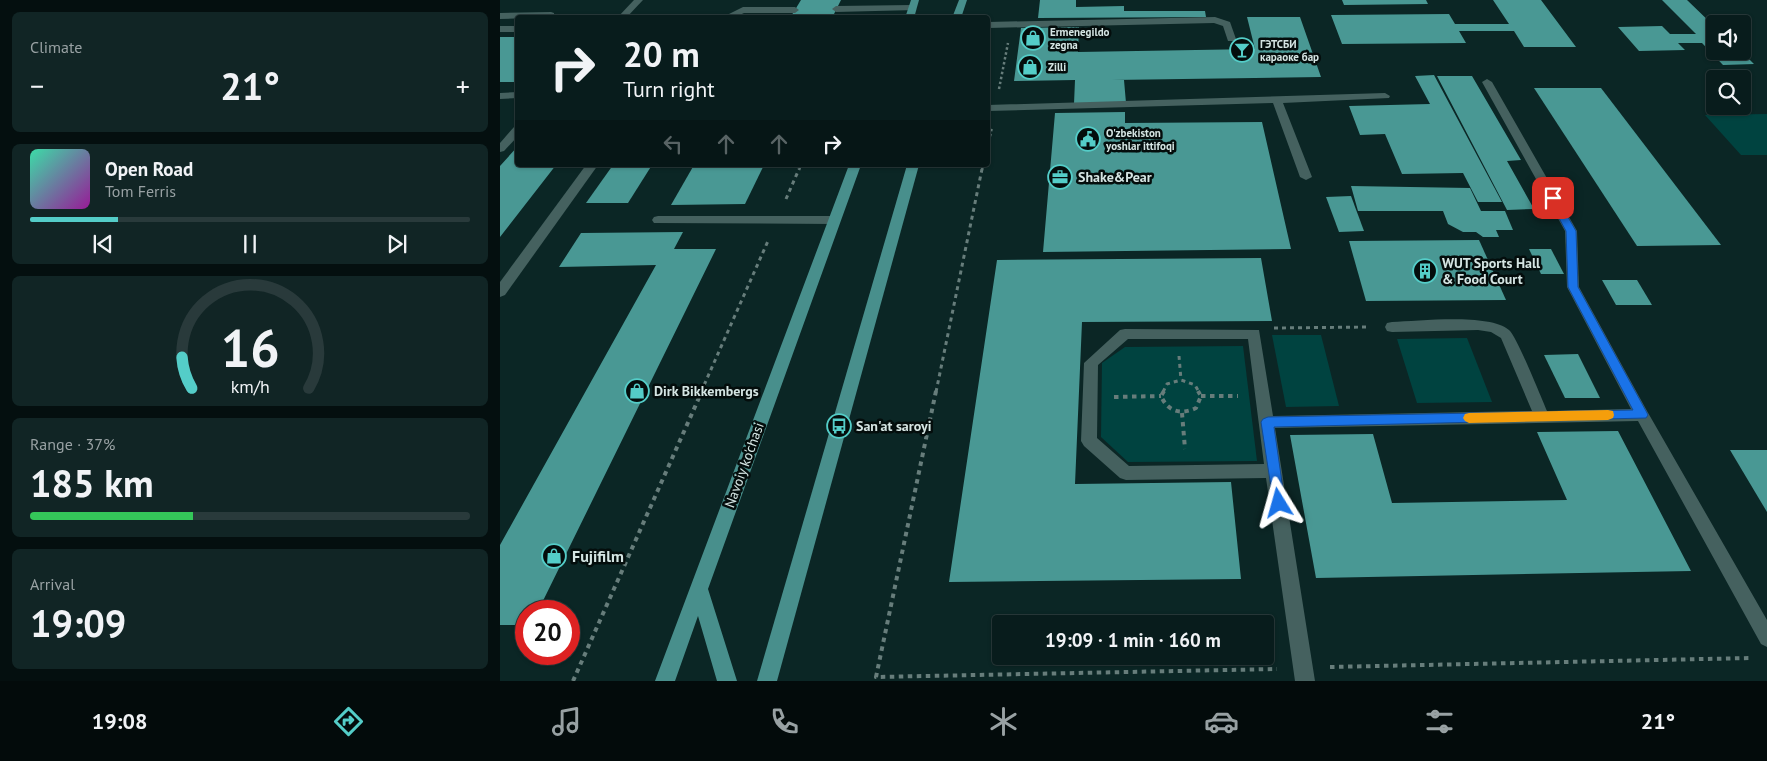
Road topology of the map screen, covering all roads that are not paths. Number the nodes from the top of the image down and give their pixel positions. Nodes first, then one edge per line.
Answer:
1 (639, 0) edge
2 (766, 0) edge
3 (958, 0) edge
4 (963, 0) edge
5 (914, 4) edge
6 (836, 9) dead end
7 (759, 10) junction
8 (795, 10) dead end
9 (624, 15) edge
10 (732, 15) edge
11 (956, 15) edge
12 (956, 15) edge
13 (500, 16) edge
14 (515, 16) edge
15 (990, 25) edge
16 (500, 29) edge
17 (515, 29) edge
18 (1231, 39) dead end
19 (1487, 82) dead end
20 (500, 96) edge
21 (515, 96) edge
22 (1385, 96) dead end
23 (1278, 100) junction
24 (992, 108) edge
25 (515, 132) edge
26 (500, 150) edge
27 (591, 167) edge
28 (854, 167) edge
29 (912, 167) edge
30 (1306, 177) dead end
31 (658, 220) dead end
32 (835, 220) junction
33 (500, 292) edge
34 (1392, 327) road end
35 (1642, 415) junction
36 (1542, 416) junction
37 (1268, 422) junction
38 (1274, 471) junction
39 (699, 588) junction
40 (1767, 638) edge
41 (1304, 674) edge
42 (665, 681) edge
43 (727, 681) edge
44 (767, 681) edge

1 - 9 lane
2 - 7 lane
3 - 11 main road
4 - 12 main road
5 - 6 lane
7 - 8 lane
7 - 10 lane
13 - 14 lane
15 - 18 lane
16 - 17 lane
19 - 35 lane
20 - 21 lane
22 - 23 lane
23 - 24 lane
23 - 30 lane
25 - 26 lane
27 - 33 lane
28 - 32 main road, Navoiy ko'chasi
29 - 44 main road
31 - 32 lane
32 - 39 main road, Navoiy ko'chasi
34 - 36 lane
35 - 36 lane
35 - 40 lane
36 - 37 lane
37 - 38 lane
37 - 38 lane
38 - 41 lane
39 - 42 main road, Navoiy ko'chasi
39 - 43 main road

